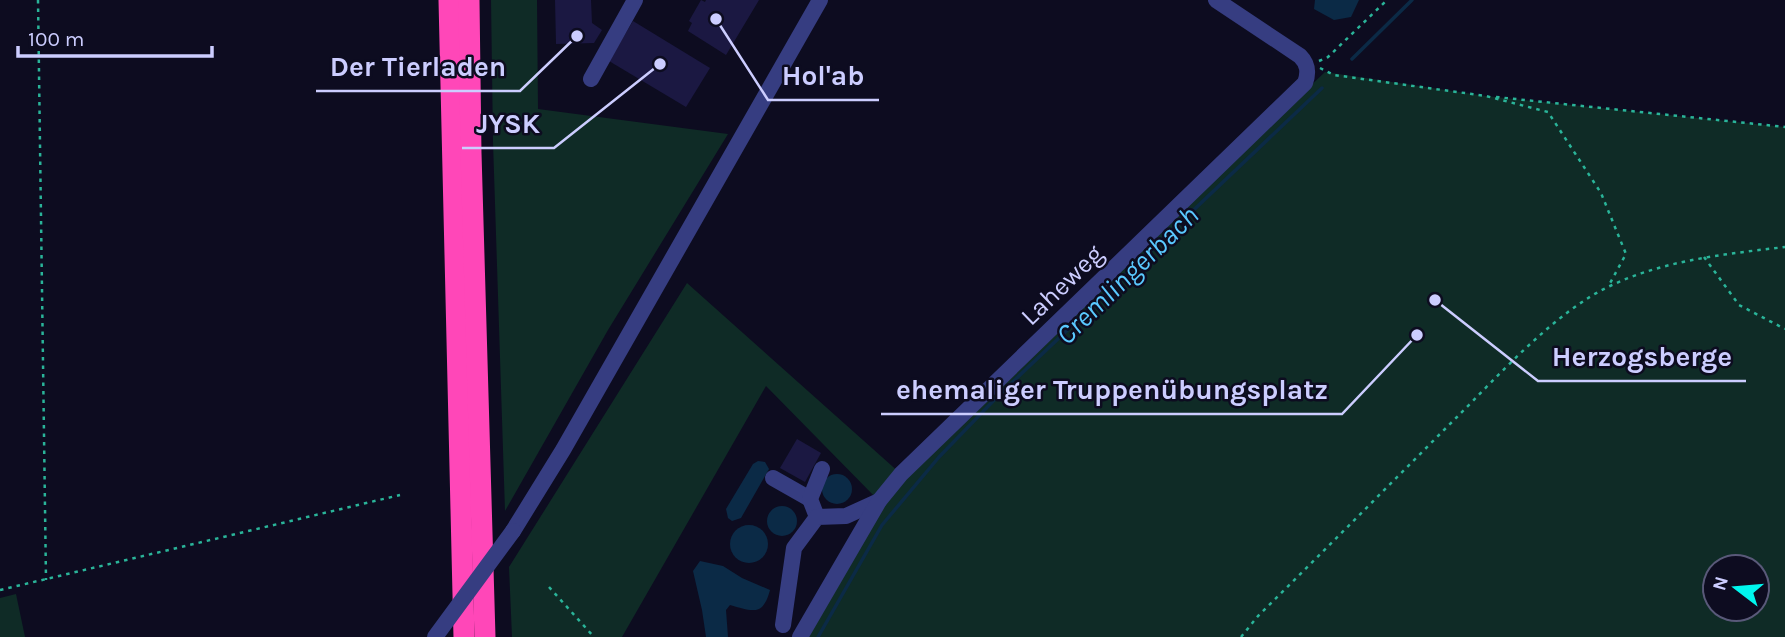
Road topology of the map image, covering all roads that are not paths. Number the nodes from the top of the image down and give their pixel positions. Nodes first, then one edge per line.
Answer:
1 (449, 0) edge
2 (469, 0) edge
3 (635, 0) edge
4 (820, 0) edge
5 (1216, 0) edge
6 (591, 79) dead end
7 (822, 469) dead end
8 (773, 478) dead end
9 (810, 499) junction
10 (879, 501) junction
11 (817, 517) junction
12 (783, 625) dead end
13 (435, 637) edge
14 (464, 637) edge
15 (485, 637) edge
16 (800, 637) edge

1 - 14 highway
2 - 15 highway
3 - 6 street
4 - 13 street, bridge
5 - 10 street, Laheweg
7 - 9 street
8 - 9 street
9 - 11 street
10 - 11 street
10 - 16 street, Laheweg
11 - 12 street

